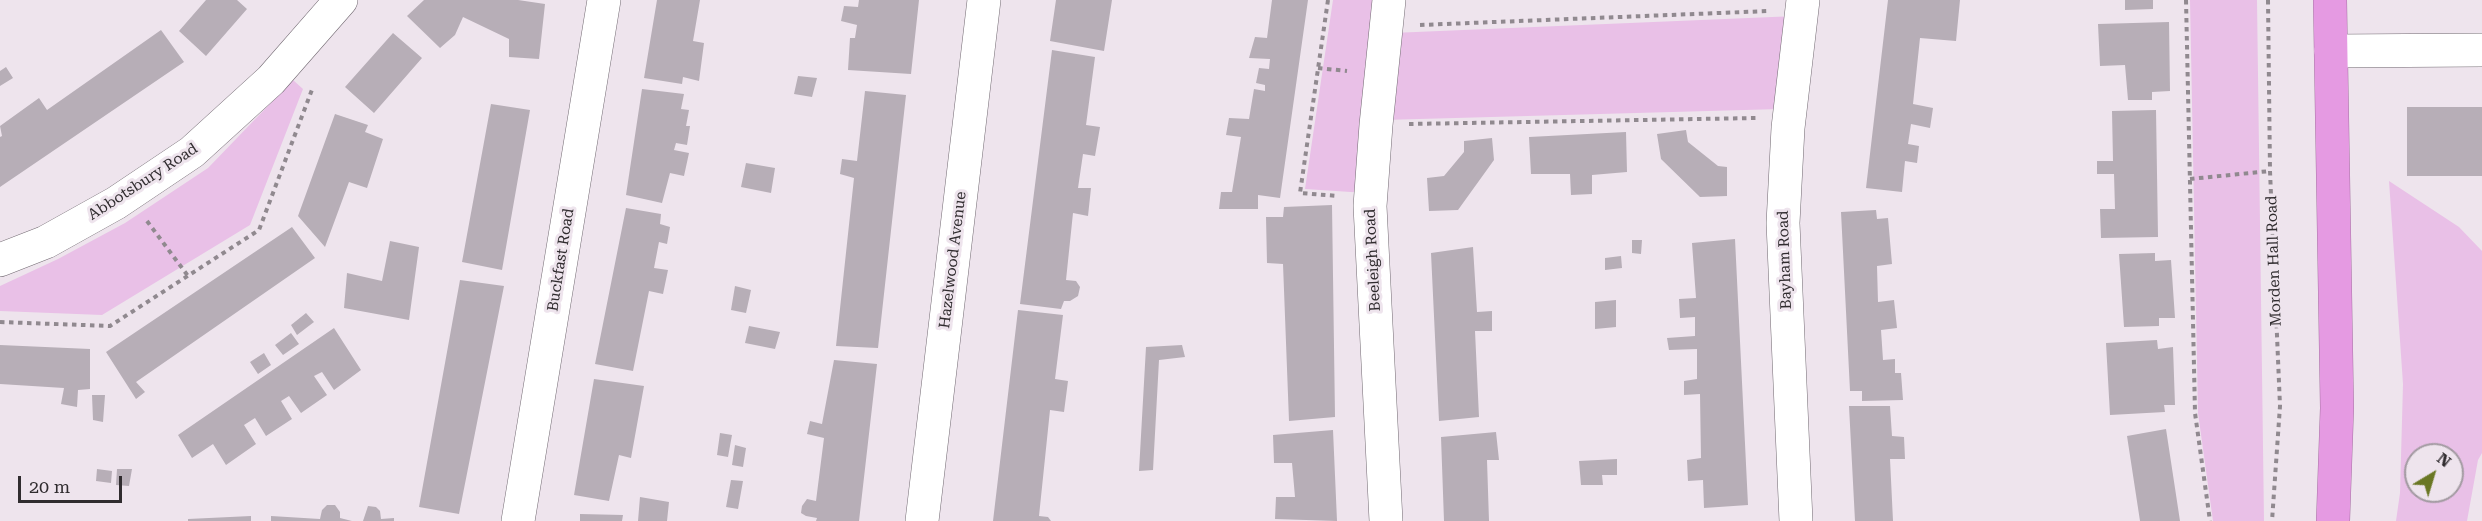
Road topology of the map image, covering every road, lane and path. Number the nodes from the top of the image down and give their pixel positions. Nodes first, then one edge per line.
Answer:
1 (341, 0) edge
2 (604, 0) edge
3 (984, 0) edge
4 (1328, 0) edge
5 (2186, 0) edge
6 (2268, 0) edge
7 (2330, 0) edge
8 (1802, 5) edge
9 (1388, 13) edge
10 (2482, 50) edge
11 (2331, 51) junction
12 (288, 61) junction
13 (1789, 118) junction
14 (1376, 125) junction
15 (2270, 171) junction
16 (2190, 179) junction
17 (128, 195) junction
18 (1371, 198) junction
19 (0, 260) edge
20 (188, 276) junction
21 (0, 321) edge
22 (518, 521) edge
23 (922, 521) edge
24 (1386, 521) edge
25 (1796, 521) edge
26 (2210, 521) edge
27 (2272, 521) edge
28 (2333, 521) edge

1 - 12 street, Abbotsbury Road
2 - 22 street, Buckfast Road
3 - 23 street, Hazelwood Avenue
4 - 18 path
5 - 16 path
6 - 15 path, Morden Hall Road
7 - 11 highway
8 - 9 path
8 - 13 street, Bayham Road
9 - 14 street, Beeleigh Road
10 - 11 street
11 - 28 highway
12 - 17 street, Abbotsbury Road
12 - 20 path
13 - 14 path
13 - 25 street, Bayham Road
14 - 18 street, Beeleigh Road
15 - 16 path
15 - 27 path, Morden Hall Road
16 - 26 path
17 - 19 street, Abbotsbury Road
17 - 20 path
18 - 24 street, Beeleigh Road
20 - 21 path

